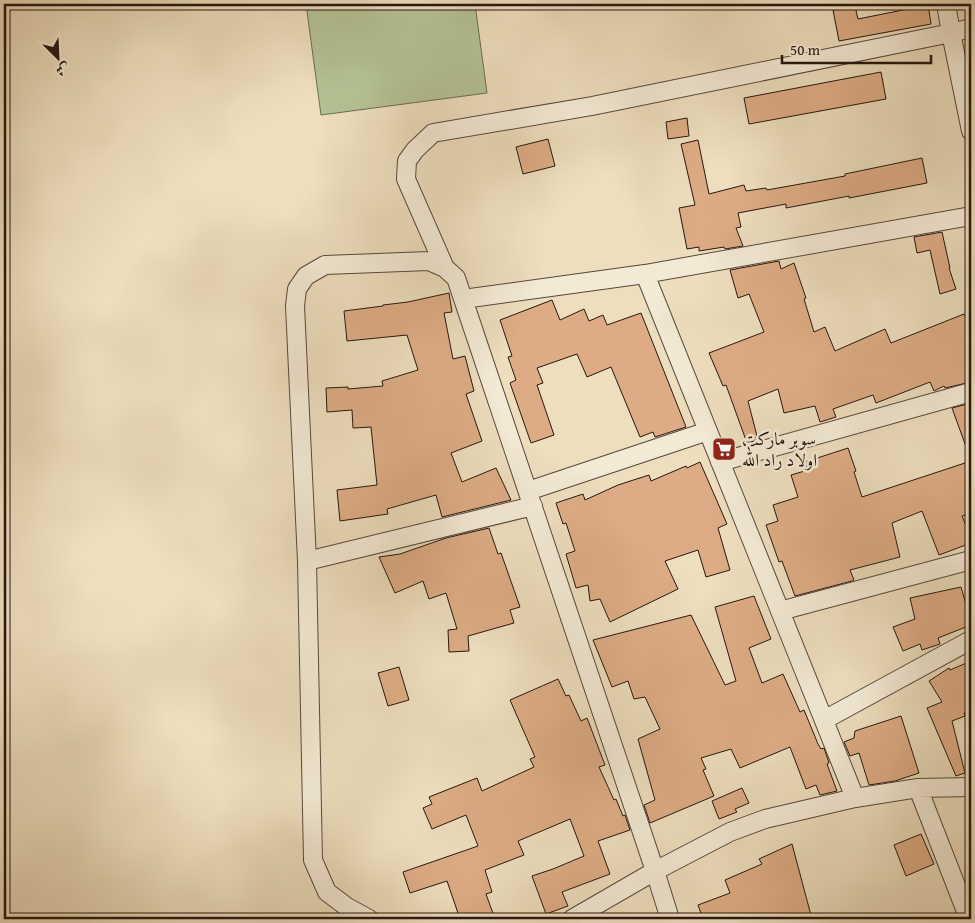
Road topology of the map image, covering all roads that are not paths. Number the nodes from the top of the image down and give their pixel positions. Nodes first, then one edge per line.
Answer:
1 (946, 4) edge
2 (971, 28) edge
3 (951, 33) junction
4 (971, 131) edge
5 (971, 216) edge
6 (445, 268) junction
7 (645, 274) junction
8 (463, 300) junction
9 (971, 392) edge
10 (708, 431) junction
11 (720, 462) junction
12 (530, 498) junction
13 (971, 560) edge
14 (307, 561) junction
15 (780, 611) junction
16 (971, 640) edge
17 (824, 720) junction
18 (971, 787) edge
19 (918, 788) junction
20 (855, 798) junction
21 (655, 871) junction
22 (369, 919) edge
23 (572, 919) edge
24 (670, 919) edge
25 (969, 919) edge

1 - 3 street
2 - 3 street
3 - 4 street
3 - 6 street
5 - 7 street
6 - 8 street
6 - 14 street
7 - 8 street
7 - 10 street
8 - 12 street
9 - 11 street
10 - 11 street
10 - 12 street
11 - 15 street
12 - 14 street
12 - 21 street
13 - 15 street
14 - 22 street
15 - 17 street
16 - 17 street
17 - 20 street
18 - 19 street
19 - 20 street
19 - 25 street
20 - 21 street
21 - 23 street
21 - 24 street

